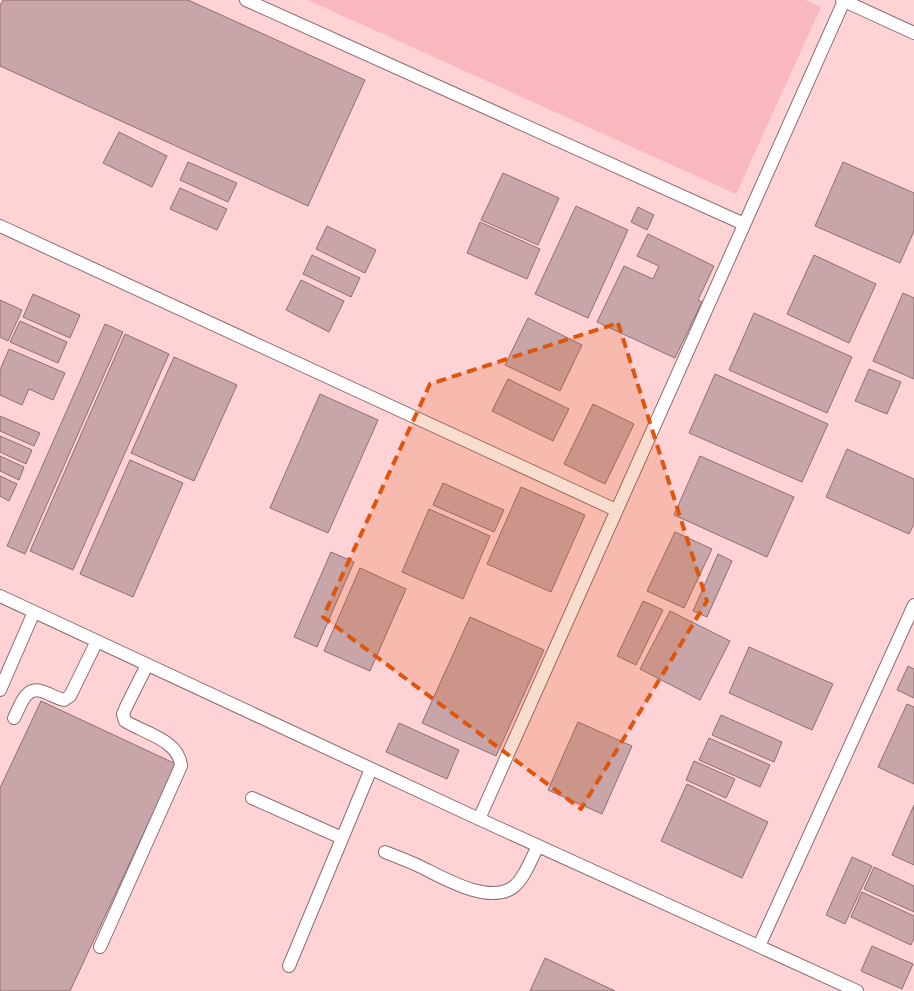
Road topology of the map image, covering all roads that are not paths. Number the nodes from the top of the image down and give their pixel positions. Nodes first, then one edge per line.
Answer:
1 (246, 0) edge
2 (843, 0) edge
3 (914, 33) edge
4 (744, 224) junction
5 (0, 226) edge
6 (616, 510) junction
7 (0, 596) edge
8 (914, 604) edge
9 (34, 612) junction
10 (98, 641) junction
11 (147, 664) junction
12 (0, 690) edge
13 (14, 718) dead end
14 (371, 769) junction
15 (252, 798) dead end
16 (478, 819) junction
17 (342, 838) junction
18 (538, 846) junction
19 (385, 852) dead end
20 (758, 946) junction
21 (100, 947) dead end
22 (289, 966) dead end
23 (858, 991) edge

1 - 4 lane
2 - 3 lane
2 - 4 lane
4 - 6 lane
5 - 6 lane
6 - 16 lane
7 - 9 lane
8 - 20 lane
9 - 10 lane
9 - 12 lane
10 - 11 lane
10 - 13 lane
11 - 14 lane
11 - 21 lane
14 - 16 lane
14 - 17 lane
15 - 17 lane
16 - 18 lane
17 - 22 lane
18 - 19 lane
18 - 20 lane
20 - 23 lane

